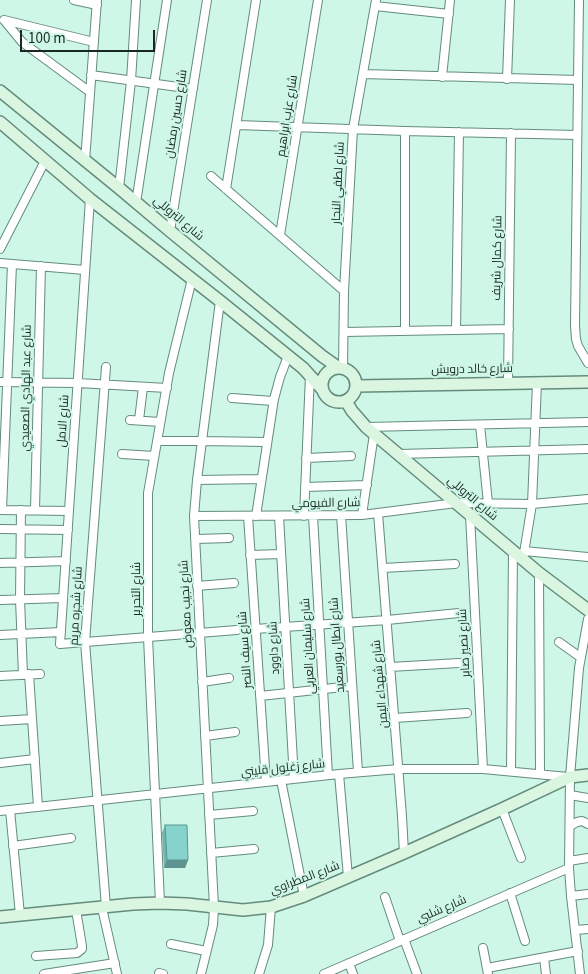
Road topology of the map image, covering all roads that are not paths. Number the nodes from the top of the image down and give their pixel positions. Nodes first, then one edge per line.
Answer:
1 (74, 0) edge
2 (136, 0) edge
3 (167, 0) edge
4 (207, 0) edge
5 (256, 0) edge
6 (318, 0) edge
7 (450, 0) edge
8 (510, 0) edge
9 (579, 0) edge
10 (97, 2) edge
11 (375, 3) edge
12 (449, 14) junction
13 (2, 19) edge
14 (94, 42) junction
15 (363, 74) junction
16 (91, 76) junction
17 (442, 77) junction
18 (506, 79) junction
19 (578, 80) junction
20 (131, 81) junction
21 (154, 84) junction
22 (193, 90) junction
23 (0, 91) edge
24 (90, 92) junction
25 (0, 124) edge
26 (237, 125) junction
27 (298, 127) junction
28 (353, 129) junction
29 (405, 131) junction
30 (459, 132) junction
31 (511, 133) junction
32 (577, 135) junction
33 (45, 161) junction
34 (85, 161) junction
35 (211, 176) dead end
36 (119, 188) junction
37 (226, 189) junction
38 (90, 199) junction
39 (136, 203) junction
40 (170, 231) junction
41 (280, 235) junction
42 (0, 248) edge
43 (0, 263) edge
44 (12, 264) junction
45 (41, 266) junction
46 (85, 270) junction
47 (192, 279) junction
48 (344, 291) junction
49 (220, 300) junction
50 (509, 329) junction
51 (456, 330) junction
52 (405, 331) junction
53 (344, 332) junction
54 (288, 356) junction
55 (588, 362) edge
56 (106, 366) dead end
57 (341, 368) junction
58 (310, 375) junction
59 (4, 382) edge
60 (38, 382) junction
61 (588, 382) edge
62 (78, 383) junction
63 (537, 383) junction
64 (105, 384) junction
65 (508, 384) junction
66 (356, 386) junction
67 (143, 387) junction
68 (166, 388) junction
69 (322, 389) junction
70 (232, 398) dead end
71 (273, 401) junction
72 (346, 401) junction
73 (130, 420) dead end
74 (140, 420) junction
75 (160, 422) junction
76 (588, 422) edge
77 (536, 424) junction
78 (480, 425) junction
79 (370, 430) junction
80 (157, 441) junction
81 (202, 441) junction
82 (267, 442) junction
83 (588, 449) edge
84 (535, 450) junction
85 (483, 452) junction
86 (122, 454) dead end
87 (399, 454) junction
88 (154, 456) junction
89 (351, 456) dead end
90 (306, 458) junction
91 (261, 479) junction
92 (197, 480) junction
93 (367, 485) junction
94 (305, 487) junction
95 (588, 499) edge
96 (456, 503) junction
97 (488, 503) junction
98 (532, 504) junction
99 (1, 510) edge
100 (21, 510) junction
101 (35, 510) junction
102 (69, 511) junction
103 (378, 513) junction
104 (470, 515) junction
105 (194, 516) junction
106 (252, 516) junction
107 (279, 516) junction
108 (304, 516) junction
109 (313, 516) junction
110 (341, 516) junction
111 (362, 516) junction
112 (0, 529) edge
113 (21, 529) junction
114 (68, 530) junction
115 (229, 538) dead end
116 (196, 540) junction
117 (520, 553) junction
118 (281, 554) junction
119 (250, 555) junction
120 (588, 556) edge
121 (66, 561) junction
122 (20, 562) junction
123 (0, 563) edge
124 (455, 564) dead end
125 (383, 568) junction
126 (539, 573) junction
127 (234, 583) dead end
128 (198, 586) junction
129 (63, 598) junction
130 (0, 600) edge
131 (20, 600) junction
132 (588, 610) edge
133 (459, 613) dead end
134 (588, 619) edge
135 (387, 620) junction
136 (348, 623) junction
137 (319, 625) junction
138 (286, 627) junction
139 (255, 629) junction
140 (237, 630) dead end
141 (61, 632) junction
142 (200, 633) junction
143 (21, 634) junction
144 (0, 635) edge
145 (148, 637) junction
146 (85, 642) junction
147 (559, 642) dead end
148 (580, 657) junction
149 (459, 663) dead end
150 (390, 667) junction
151 (26, 674) junction
152 (40, 674) dead end
153 (0, 676) edge
154 (229, 678) dead end
155 (202, 682) junction
156 (352, 686) junction
157 (323, 690) junction
158 (289, 693) junction
159 (260, 696) junction
160 (467, 713) dead end
161 (395, 718) junction
162 (32, 719) junction
163 (0, 721) edge
164 (235, 732) dead end
165 (205, 736) junction
166 (35, 759) junction
167 (0, 763) edge
168 (399, 769) junction
169 (483, 769) junction
170 (511, 771) junction
171 (358, 772) junction
172 (339, 774) junction
173 (540, 774) junction
174 (328, 775) junction
175 (588, 775) edge
176 (570, 778) junction
177 (294, 779) junction
178 (281, 780) junction
179 (266, 782) junction
180 (208, 788) junction
181 (156, 794) junction
182 (570, 795) junction
183 (588, 798) edge
184 (98, 800) junction
185 (38, 807) junction
186 (502, 809) junction
187 (10, 810) junction
188 (0, 811) edge
189 (253, 811) dead end
190 (209, 815) junction
191 (588, 824) edge
192 (570, 826) junction
193 (71, 838) dead end
194 (13, 846) junction
195 (254, 849) dead end
196 (211, 853) junction
197 (404, 853) junction
198 (521, 858) dead end
199 (588, 858) edge
200 (569, 864) junction
201 (348, 877) junction
202 (510, 893) junction
203 (588, 894) edge
204 (304, 896) junction
205 (571, 896) junction
206 (385, 897) dead end
207 (160, 903) junction
208 (104, 907) junction
209 (214, 907) junction
210 (271, 907) junction
211 (76, 910) junction
212 (20, 915) junction
213 (0, 917) edge
214 (588, 929) edge
215 (575, 930) junction
216 (402, 940) junction
217 (526, 941) dead end
218 (171, 944) dead end
219 (483, 948) dead end
220 (206, 951) junction
221 (578, 951) junction
222 (36, 956) dead end
223 (544, 958) junction
224 (114, 963) junction
225 (349, 963) junction
226 (488, 971) edge
227 (44, 974) edge
228 (117, 974) edge
229 (201, 974) edge
230 (259, 974) edge
231 (324, 974) edge
232 (353, 974) edge
233 (417, 974) edge
234 (546, 974) edge
235 (580, 974) edge

1 - 10 street
2 - 20 street
3 - 21 street
4 - 22 street, شارع حسين رمضان
5 - 26 street
6 - 27 street, شارع عزب ابراهيم
7 - 12 street
8 - 18 street
9 - 19 street
10 - 14 street
11 - 12 street
11 - 15 street, شارع لطفي النجار
12 - 17 street
13 - 14 street
13 - 24 street
14 - 16 street
15 - 17 street
15 - 28 street, شارع لطفي النجار
16 - 20 street
16 - 24 street
17 - 18 street
18 - 19 street
19 - 32 street
20 - 21 street
20 - 36 street
21 - 22 street
21 - 39 street
22 - 40 street, شارع حسين رمضان
23 - 34 street, شارع التروللي
24 - 34 street
25 - 33 street
26 - 27 street
26 - 37 street
27 - 28 street
27 - 41 street, شارع عزب ابراهيم
28 - 29 street
28 - 48 street, شارع لطفي النجار
29 - 30 street
29 - 52 street
30 - 31 street
30 - 51 street
31 - 32 street
31 - 50 street, شارع كمال شريف
32 - 55 street
33 - 38 street
33 - 42 street
34 - 36 street, شارع التروللي
35 - 37 street
36 - 39 street, شارع التروللي
37 - 41 street
38 - 46 street, شارع الامل
38 - 47 street
39 - 40 street, شارع التروللي
40 - 57 street, شارع التروللي
41 - 48 street
43 - 44 street
44 - 45 street
44 - 59 street
45 - 46 street
45 - 60 street, شارع عبد الهادي الصعيدي
46 - 62 street, شارع الامل
47 - 49 street
47 - 68 street, شارع التحرير
48 - 53 street, شارع لطفي النجار
49 - 54 street
49 - 81 street, شارع نجيب معوض
50 - 51 street
50 - 65 street, شارع كمال شريف
51 - 52 street
52 - 53 street
53 - 57 street, شارع لطفي النجار
54 - 58 street
54 - 71 street, شارع سيف النصر
56 - 64 street, شارع شجره مريم
57 - 66 street
57 - 69 street
58 - 69 street
58 - 90 street
59 - 60 street
59 - 99 street
60 - 62 street
60 - 101 street, شارع عبد الهادي الصعيدي
61 - 63 street, شارع خالد درويش
62 - 64 street
62 - 102 street, شارع الامل
63 - 65 street, شارع خالد درويش
63 - 77 street
64 - 67 street
64 - 146 street, شارع شجره مريم
65 - 66 street, شارع خالد درويش
66 - 72 street
67 - 68 street
67 - 74 street
68 - 75 street, شارع التحرير
69 - 72 street
70 - 71 street
71 - 82 street, شارع سيف النصر
72 - 79 street, شارع التروللي
73 - 74 street
74 - 75 street
75 - 80 street, شارع التحرير
76 - 77 street
77 - 78 street
77 - 84 street
78 - 79 street
78 - 85 street
79 - 87 street, شارع التروللي
79 - 93 street
80 - 81 street
80 - 88 street, شارع التحرير
81 - 82 street
81 - 92 street, شارع نجيب معوض
82 - 91 street, شارع سيف النصر
83 - 84 street
84 - 85 street
84 - 98 street
85 - 87 street
85 - 97 street
86 - 88 street
87 - 96 street, شارع التروللي
88 - 145 street, شارع التحرير
89 - 90 street
90 - 94 street
91 - 92 street
91 - 106 street, شارع سيف النصر
92 - 105 street, شارع نجيب معوض
93 - 94 street
93 - 111 street
94 - 108 street
95 - 98 street, شارع الفيومي
96 - 97 street, شارع الفيومي
96 - 103 street, شارع الفيومي
96 - 104 street, شارع التروللي
97 - 98 street, شارع الفيومي
98 - 117 street
99 - 100 street
100 - 101 street
100 - 113 street
101 - 102 street
102 - 114 street, شارع الامل
103 - 111 street, شارع الفيومي
103 - 125 street, شارع شهداء اليمن
104 - 117 street, شارع التروللي
104 - 169 street, شارع نصير صابر
105 - 106 street, شارع الفيومي
105 - 116 street, شارع نجيب معوض
106 - 107 street, شارع الفيومي
106 - 119 street, شارع سيف النصر
107 - 108 street, شارع الفيومي
107 - 118 street, شارع داوود
108 - 109 street, شارع الفيومي
109 - 110 street, شارع الفيومي
109 - 137 street, شارع سليمان العربي
110 - 111 street, شارع الفيومي
110 - 136 street, شارع ابطال بورسعيد
112 - 113 street
113 - 114 street
113 - 122 street
114 - 121 street, شارع الامل
115 - 116 street
116 - 128 street, شارع نجيب معوض
117 - 120 street
117 - 126 street, شارع التروللي
117 - 170 street
118 - 119 street
118 - 138 street, شارع داوود
119 - 139 street, شارع سيف النصر
121 - 122 street
121 - 129 street, شارع الامل
122 - 123 street
122 - 131 street
124 - 125 street
125 - 135 street, شارع شهداء اليمن
126 - 132 street, شارع التروللي
126 - 173 street
127 - 128 street
128 - 142 street, شارع نجيب معوض
129 - 131 street
129 - 141 street, شارع الامل
130 - 131 street
131 - 143 street
133 - 135 street
134 - 148 street
135 - 136 street
135 - 150 street, شارع شهداء اليمن
136 - 137 street
136 - 156 street, شارع ابطال بورسعيد
137 - 138 street
137 - 157 street, شارع سليمان العربي
138 - 139 street
138 - 158 street, شارع داوود
139 - 159 street, شارع سيف النصر
140 - 142 street
141 - 143 street
141 - 146 street, شارع الامل
142 - 145 street
142 - 155 street, شارع نجيب معوض
143 - 144 street
143 - 151 street
145 - 146 street
145 - 181 street, شارع التحرير
146 - 184 street, شارع شجره مريم
147 - 148 street
148 - 176 street
149 - 150 street
150 - 161 street, شارع شهداء اليمن
151 - 152 street
151 - 153 street
151 - 162 street
154 - 155 street
155 - 165 street, شارع نجيب معوض
156 - 157 street
156 - 171 street, شارع ابطال بورسعيد
157 - 158 street
157 - 174 street, شارع سليمان العربي
158 - 159 street
158 - 177 street, شارع داوود
159 - 179 street, شارع سيف النصر
160 - 161 street
161 - 168 street, شارع شهداء اليمن
162 - 163 street
162 - 166 street
164 - 165 street
165 - 180 street, شارع نجيب معوض
166 - 167 street
166 - 185 street
168 - 169 street, شارع زغلول قليني
168 - 171 street, شارع زغلول قليني
168 - 197 street, شارع شهداء اليمن
169 - 170 street, شارع زغلول قليني
170 - 173 street, شارع زغلول قليني
171 - 172 street, شارع زغلول قليني
172 - 174 street, شارع زغلول قليني
172 - 201 street
173 - 176 street, شارع زغلول قليني
174 - 177 street, شارع زغلول قليني
175 - 176 street, شارع المطراوي
176 - 182 street
176 - 186 street, شارع المطراوي
177 - 178 street, شارع زغلول قليني
178 - 179 street, شارع زغلول قليني
178 - 204 street
179 - 180 street, شارع زغلول قليني
180 - 181 street, شارع زغلول قليني
180 - 190 street, شارع نجيب معوض
181 - 184 street, شارع زغلول قليني
181 - 207 street, شارع التحرير
182 - 183 street
182 - 192 street
184 - 185 street, شارع زغلول قليني
184 - 208 street, شارع شجره مريم
185 - 187 street, شارع زغلول قليني
186 - 197 street, شارع المطراوي
186 - 198 street
187 - 188 street, شارع زغلول قليني
187 - 194 street
189 - 190 street
190 - 196 street, شارع نجيب معوض
191 - 192 street
192 - 200 street
193 - 194 street
194 - 212 street
195 - 196 street
196 - 209 street, شارع نجيب معوض
197 - 201 street, شارع المطراوي
199 - 200 street, شارع شلبي
200 - 202 street, شارع شلبي
200 - 205 street
201 - 204 street, شارع المطراوي
202 - 216 street, شارع شلبي
202 - 217 street
203 - 205 street
204 - 210 street, شارع المطراوي
205 - 215 street
206 - 216 street
207 - 208 street, شارع المطراوي
207 - 209 street, شارع المطراوي
208 - 211 street, شارع المطراوي
208 - 224 street, شارع شجره مريم
209 - 210 street, شارع المطراوي
209 - 220 street, شارع نجيب معوض
210 - 230 street
211 - 212 street, شارع المطراوي
211 - 222 street
212 - 213 street, شارع المطراوي
214 - 215 street
215 - 221 street
216 - 225 street, شارع شلبي
216 - 233 street
218 - 220 street
219 - 226 street
220 - 229 street, شارع نجيب معوض
221 - 223 street
221 - 235 street
223 - 226 street
223 - 234 street
224 - 227 street
224 - 228 street, شارع شجره مريم
225 - 231 street, شارع شلبي
225 - 232 street

